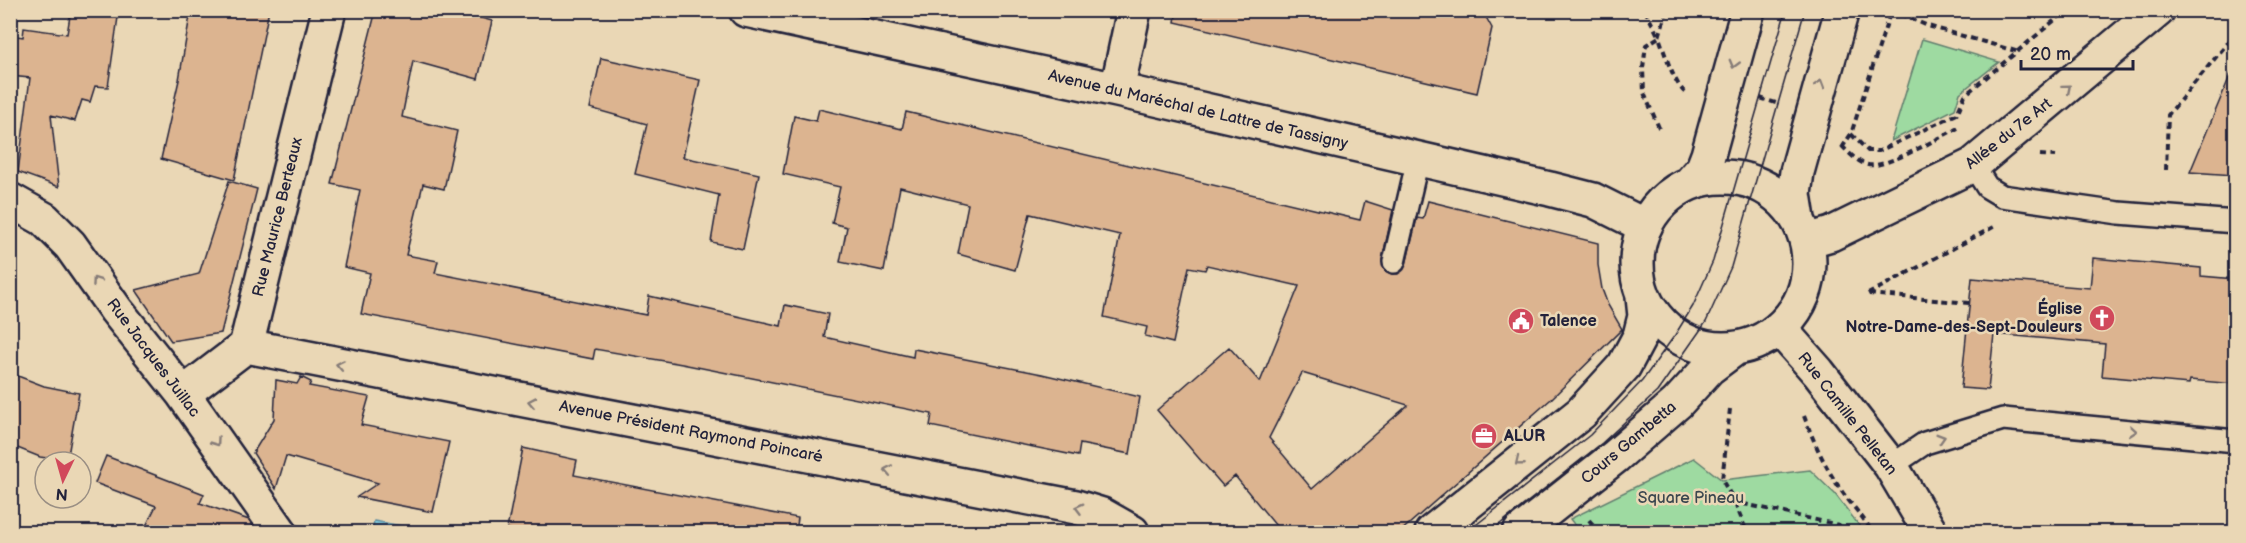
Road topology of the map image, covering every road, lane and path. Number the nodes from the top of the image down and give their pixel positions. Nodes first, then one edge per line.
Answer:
1 (329, 10) edge
2 (746, 10) edge
3 (1134, 10) edge
4 (1645, 10) edge
5 (1667, 10) edge
6 (1748, 10) edge
7 (1842, 10) edge
8 (1891, 10) edge
9 (2067, 10) edge
10 (2158, 10) edge
11 (2235, 33) edge
12 (1659, 37) junction
13 (2019, 52) junction
14 (1117, 90) junction
15 (1726, 96) junction
16 (1810, 119) junction
17 (1965, 125) dead end
18 (1660, 130) dead end
19 (1851, 134) junction
20 (1843, 147) junction
21 (1835, 154) dead end
22 (2056, 156) dead end
23 (1418, 159) junction
24 (1973, 165) junction
25 (2166, 170) dead end
26 (1690, 183) junction
27 (2019, 199) junction
28 (10, 200) edge
29 (2235, 222) edge
30 (1645, 226) junction
31 (1803, 230) junction
32 (1394, 262) dead end
33 (1643, 297) junction
34 (1969, 303) dead end
35 (1780, 329) junction
36 (246, 346) junction
37 (1733, 350) junction
38 (183, 394) junction
39 (1730, 409) dead end
40 (1803, 412) dead end
41 (2235, 441) edge
42 (1891, 466) junction
43 (1735, 502) junction
44 (280, 532) edge
45 (1132, 532) edge
46 (1432, 532) edge
47 (1520, 532) edge
48 (1747, 532) edge
49 (1842, 532) edge
50 (1872, 532) edge
51 (1930, 532) edge

1 - 36 street, Rue Maurice Berteaux
2 - 14 street, Avenue du Maréchal de Lattre de Tassigny
3 - 14 street
4 - 12 path
5 - 12 path
6 -> 15 street
16 -> 7 street
8 - 13 path
8 - 19 path
9 - 13 path
24 -> 10 street, Allée du 7e Art
11 - 25 path
12 - 15 path
12 - 18 path
13 - 19 path
14 - 23 street, Avenue du Maréchal de Lattre de Tassigny
15 - 16 path
15 - 26 street
16 - 20 path
16 - 31 street
17 - 20 path
19 - 20 path
20 - 21 path
22 - 27 path
23 - 30 street, Avenue du Maréchal de Lattre de Tassigny
23 - 32 lane
24 - 27 lane
24 - 31 street, Allée du 7e Art
26 - 30 street
26 - 31 street
27 - 29 lane
27 - 34 path
38 -> 28 street, Rue Jacques Juillac
30 - 33 street
31 - 35 street
33 - 37 street
33 -> 46 street
35 - 37 street
35 - 42 street, Rue Camille Pelletan
36 - 38 street
45 -> 36 street, Avenue Président Raymond Poincaré
37 - 47 street, Cours Gambetta
38 -> 44 street, Rue Jacques Juillac
39 - 43 path
40 - 50 path
42 -> 41 lane
42 - 51 street, Rue Camille Pelletan
43 - 48 path
43 - 49 path

